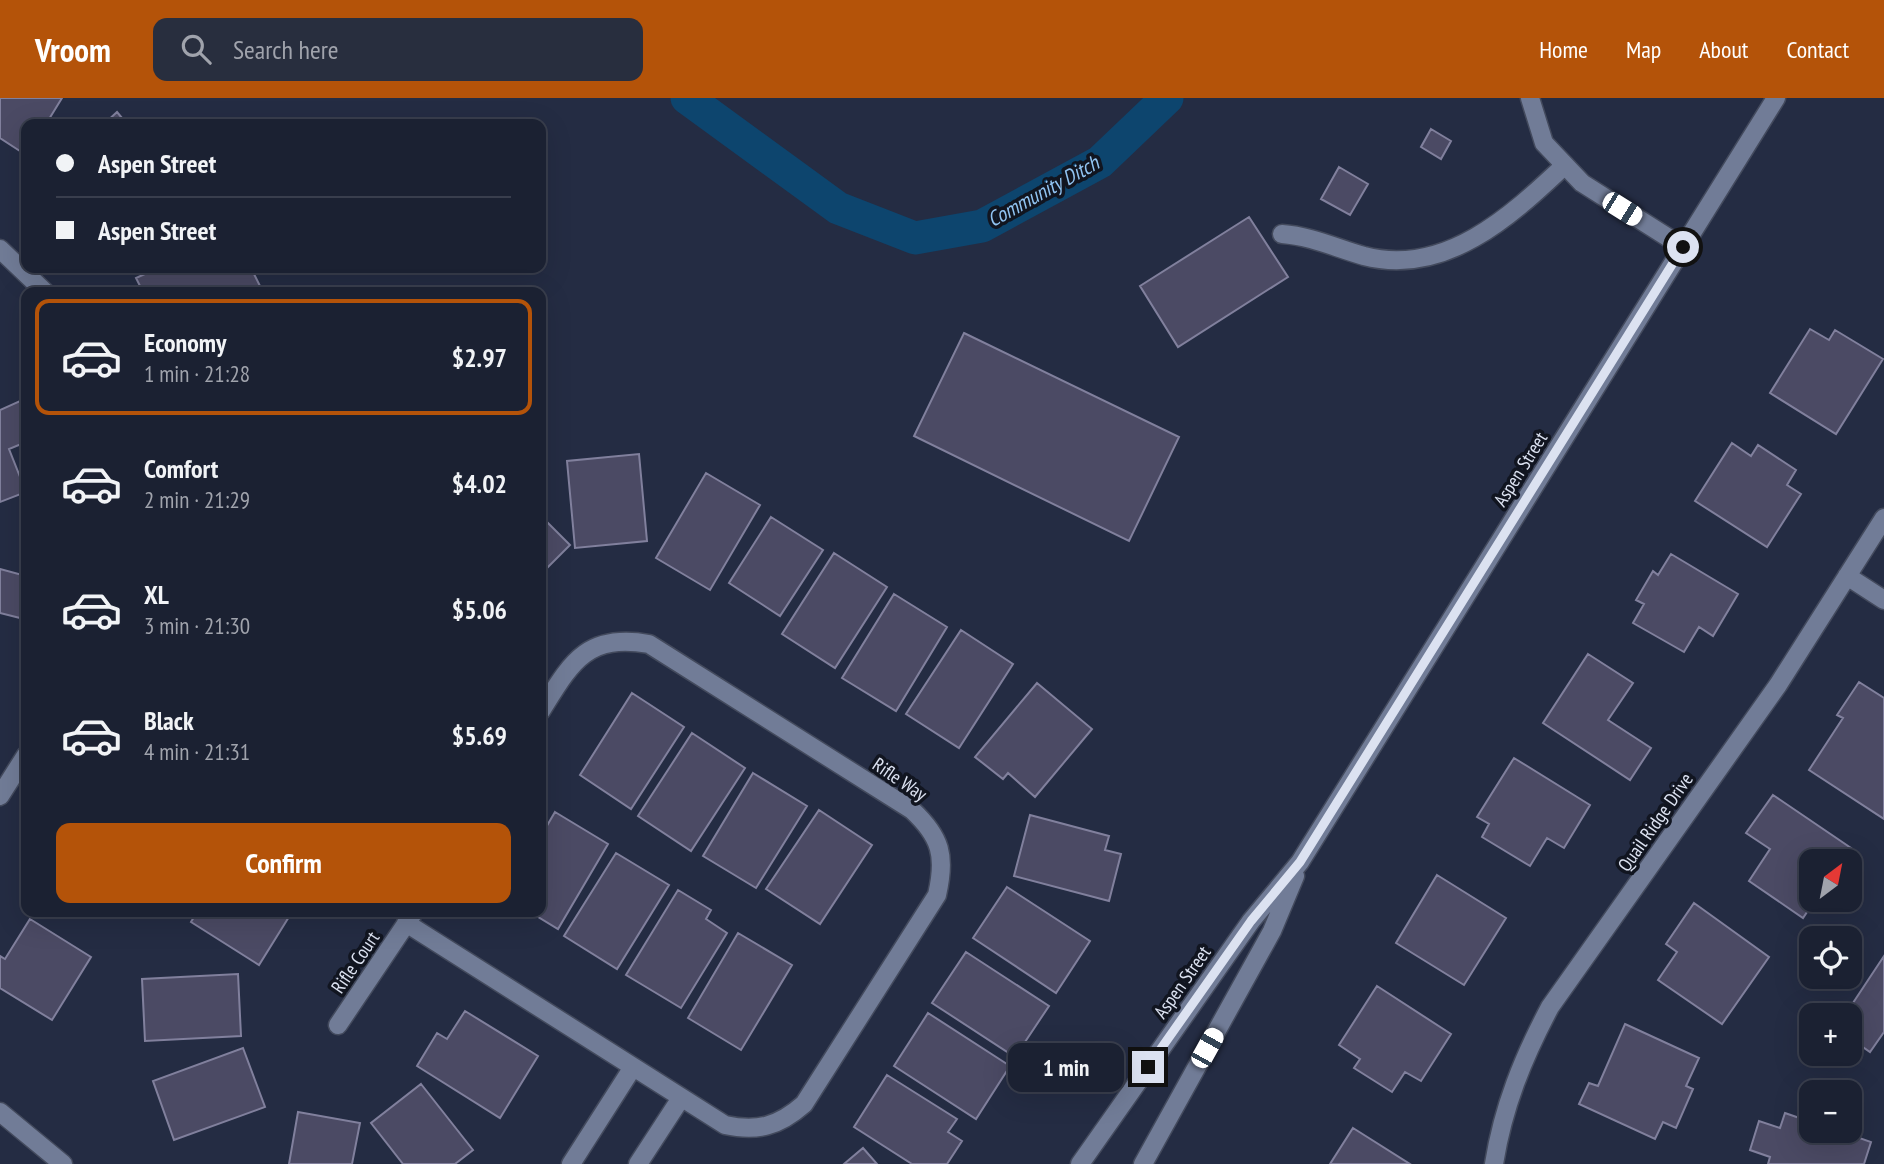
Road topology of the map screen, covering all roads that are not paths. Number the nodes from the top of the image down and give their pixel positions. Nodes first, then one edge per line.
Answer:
1 (1530, 98) edge
2 (1776, 98) edge
3 (1565, 165) junction
4 (1282, 234) dead end
5 (1683, 247) junction
6 (0, 249) edge
7 (21, 269) edge
8 (25, 273) edge
9 (40, 287) edge
10 (1884, 518) edge
11 (1847, 576) junction
12 (1884, 600) edge
13 (546, 704) edge
14 (21, 763) edge
15 (0, 796) edge
16 (1300, 862) junction
17 (410, 917) edge
18 (338, 1025) dead end
19 (633, 1067) junction
20 (681, 1098) junction
21 (0, 1112) edge
22 (63, 1164) edge
23 (571, 1164) edge
24 (638, 1164) edge
25 (1080, 1164) edge
26 (1143, 1164) edge
27 (1494, 1164) edge

1 - 3 street
2 - 5 street, Aspen Street
3 - 4 street
3 - 5 street
5 - 16 street, Aspen Street
6 - 7 street
8 - 9 street
10 - 11 street, Quail Ridge Drive
11 - 12 street
11 - 27 street, Quail Ridge Drive
13 - 20 street, Rifle Way
14 - 15 street
16 - 25 street, Aspen Street
16 - 26 street, Aspen Street
17 - 18 street, Rifle Court
17 - 19 street, Rifle Way
19 - 20 street, Rifle Way
19 - 23 street
20 - 24 street
21 - 22 street

